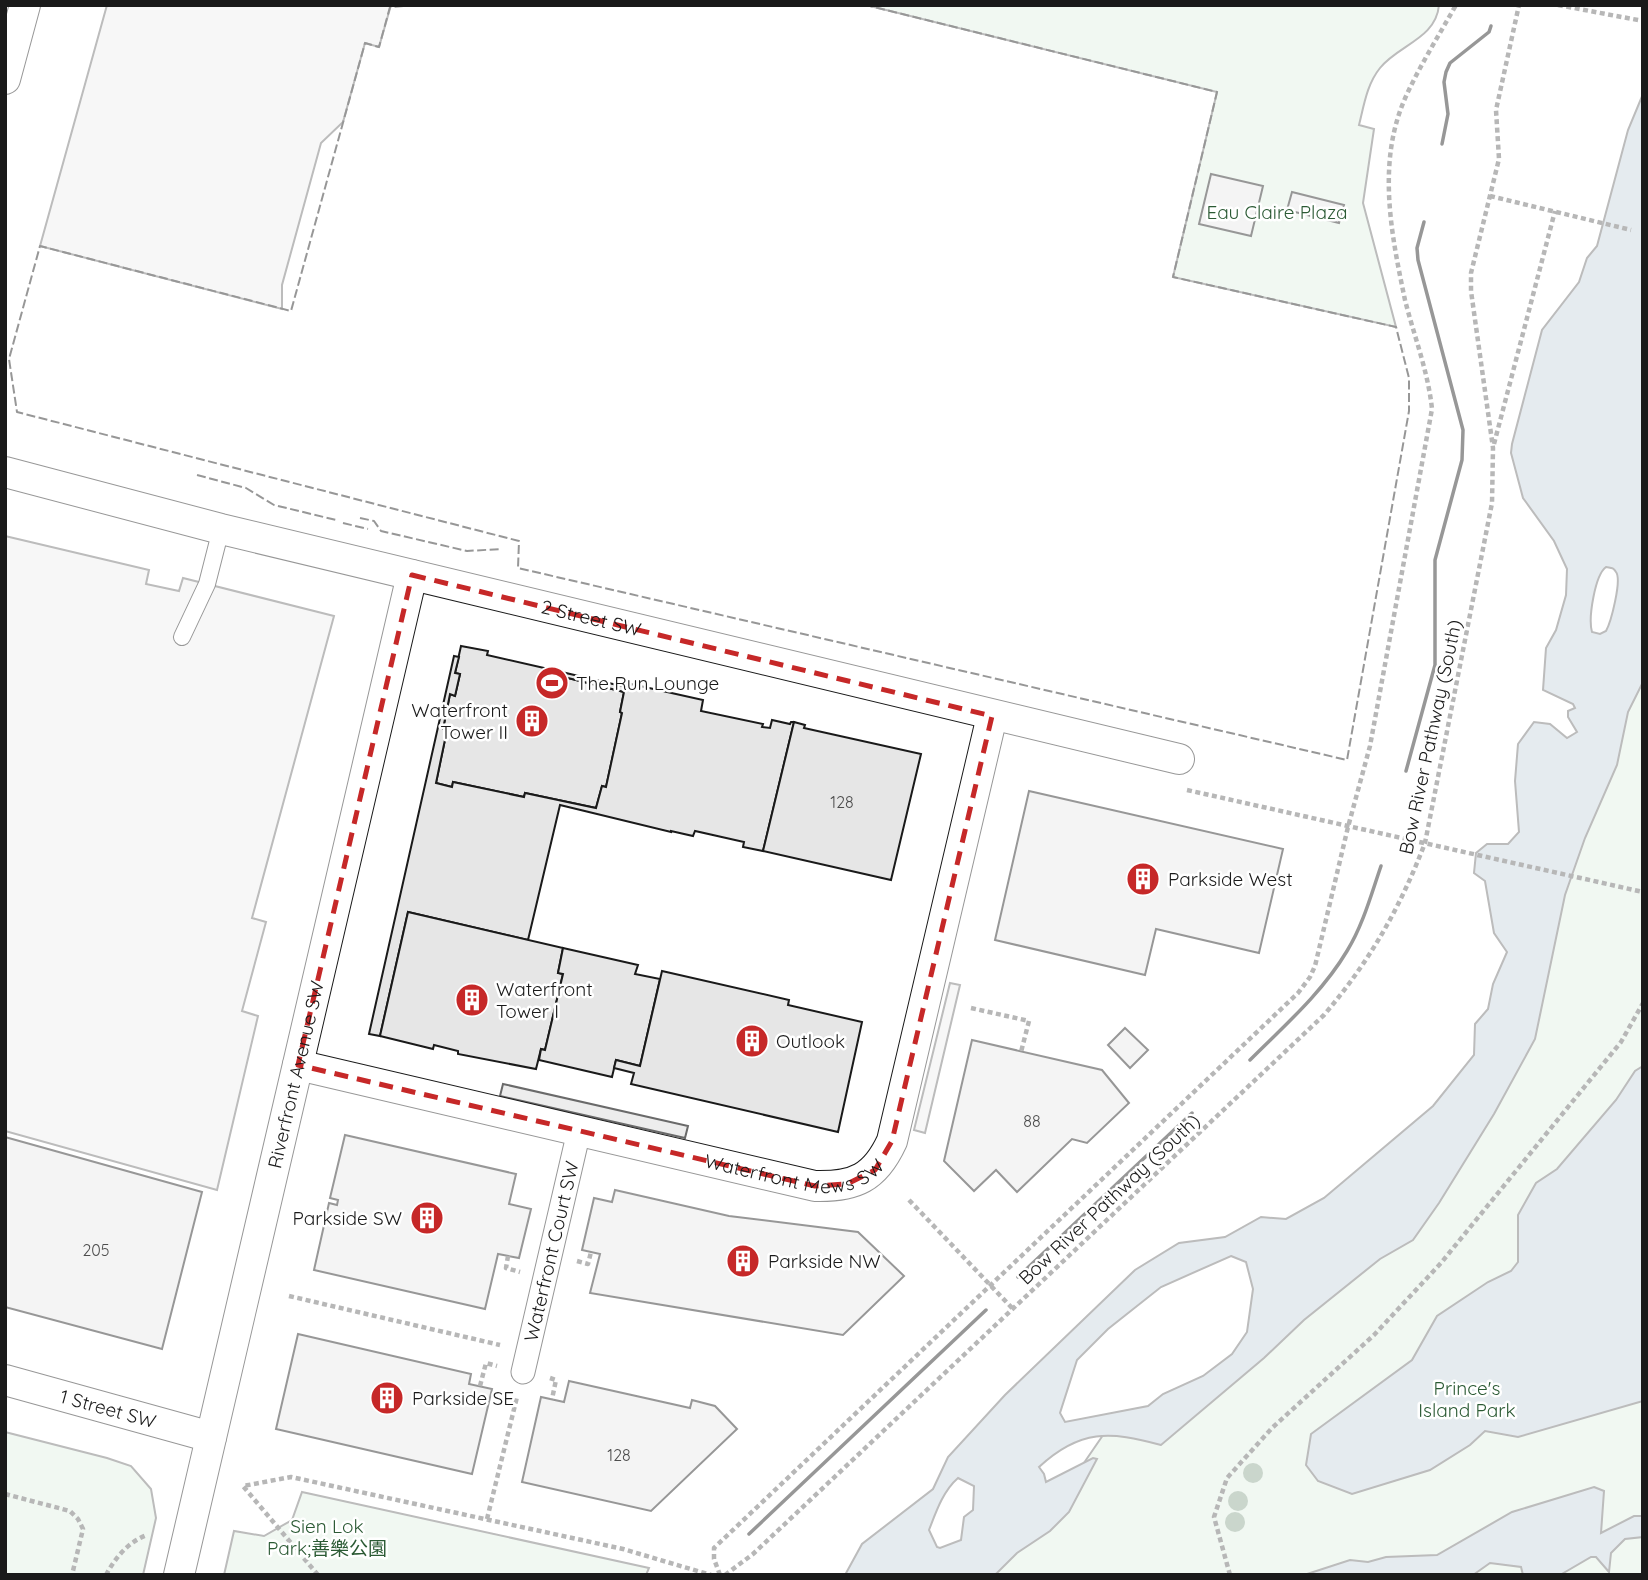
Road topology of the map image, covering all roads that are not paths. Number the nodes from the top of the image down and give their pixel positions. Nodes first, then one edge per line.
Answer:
1 (25, 5) edge
2 (5, 79) edge
3 (5, 472) edge
4 (221, 529) junction
5 (412, 575) junction
6 (182, 637) dead end
7 (992, 716) junction
8 (1179, 759) dead end
9 (298, 1065) junction
10 (579, 1131) junction
11 (525, 1362) road end
12 (5, 1380) edge
13 (211, 1437) junction
14 (179, 1575) edge

1 - 2 street
3 - 4 street, 2 Street SW
4 - 5 street, 2 Street SW
4 - 6 lane
5 - 7 street, 2 Street SW
5 - 9 street, Riverfront Avenue SW
7 - 8 street, 2 Street SW
7 - 10 street, Waterfront Mews SW
9 - 10 street, Waterfront Mews SW
9 - 13 street, Riverfront Avenue SW
10 - 11 street, Waterfront Court SW
12 - 13 street, 1 Street SW
13 - 14 street, Riverfront Avenue SW

